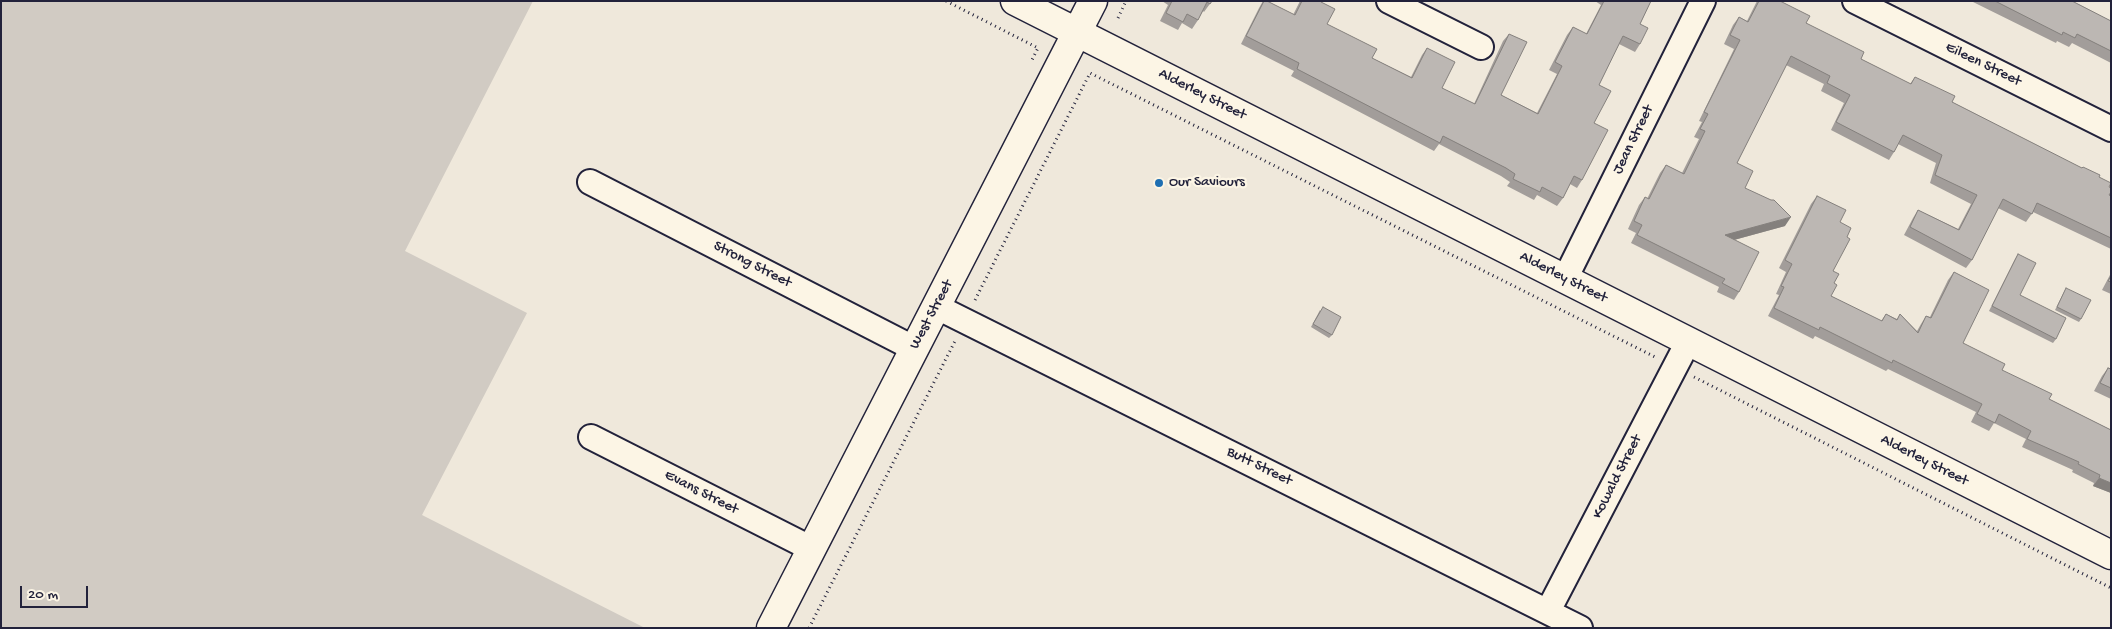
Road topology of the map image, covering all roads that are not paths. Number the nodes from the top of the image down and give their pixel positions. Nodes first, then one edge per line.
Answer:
1 (1015, 1) edge
2 (1093, 1) edge
3 (1389, 1) edge
4 (1704, 1) edge
5 (1855, 1) edge
6 (1077, 32) junction
7 (1481, 48) dead end
8 (2111, 128) edge
9 (590, 182) dead end
10 (1565, 279) junction
11 (936, 307) junction
12 (1688, 342) junction
13 (915, 349) junction
14 (591, 437) dead end
15 (812, 549) junction
16 (2111, 555) edge
17 (1548, 611) junction
18 (771, 628) edge
19 (1580, 628) edge

1 - 6 street, Alderley Street
2 - 6 street, West Street
3 - 7 street
4 - 10 street, Jean Street
5 - 8 street, Eileen Street
6 - 10 street, Alderley Street
6 - 11 street, West Street
9 - 13 street, Strong Street
10 - 12 street, Alderley Street
11 - 13 street, West Street
11 - 17 street, Butt Street
12 - 16 street, Alderley Street
12 - 17 street, Kowald Street
13 - 15 street, West Street
14 - 15 street, Evans Street
15 - 18 street, West Street
17 - 19 street, Butt Street

